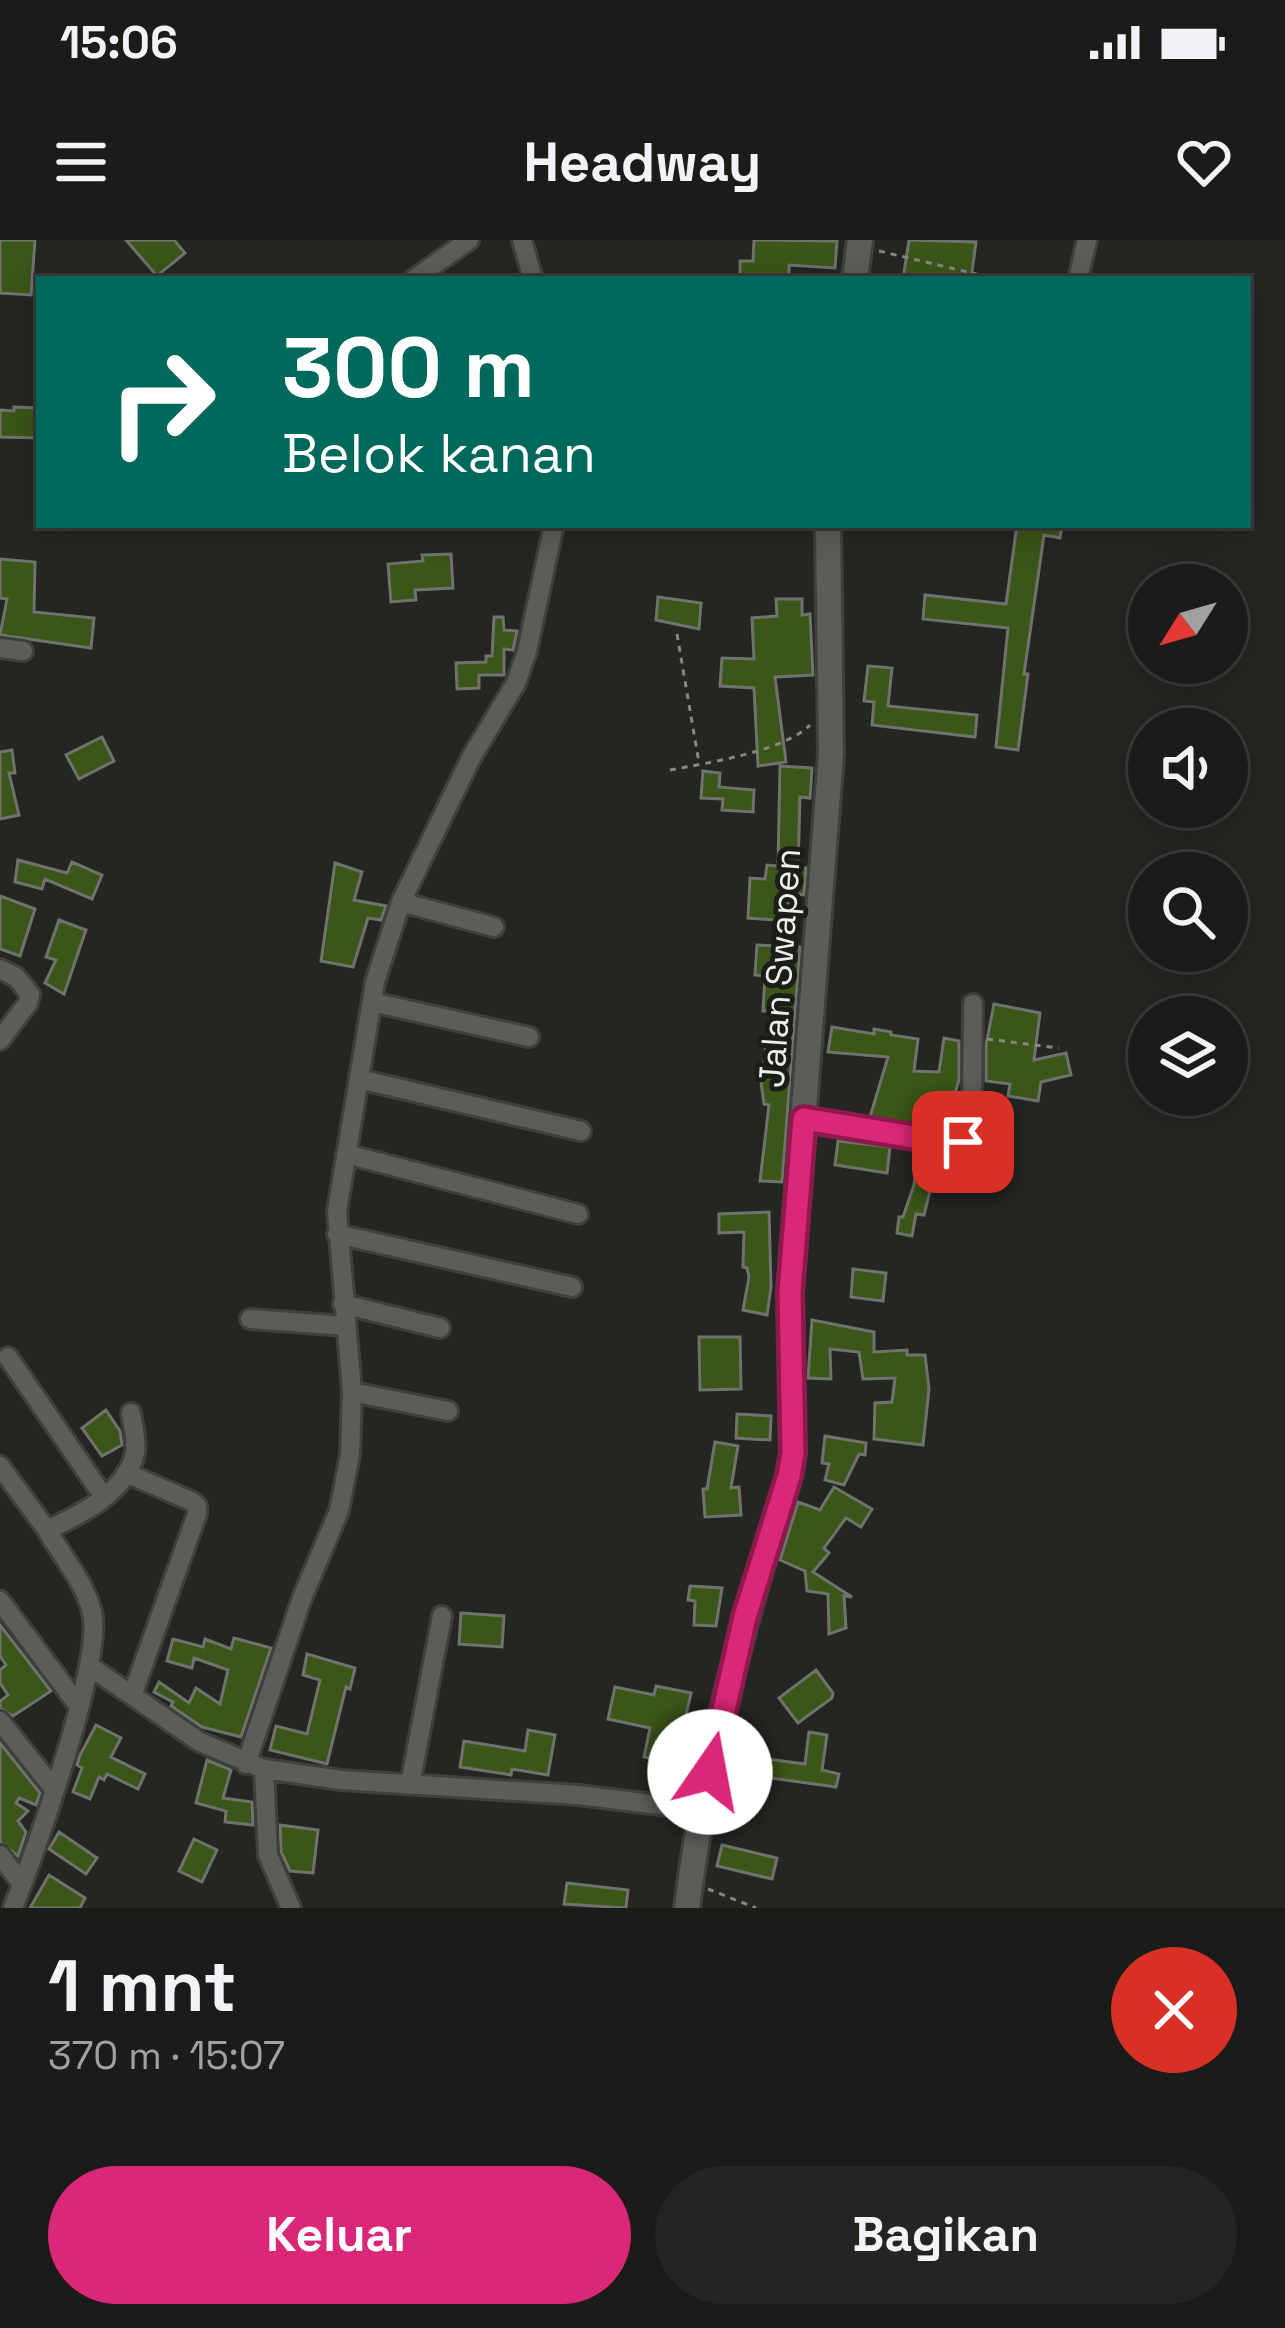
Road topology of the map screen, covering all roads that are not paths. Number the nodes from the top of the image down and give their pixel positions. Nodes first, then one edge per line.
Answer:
1 (470, 240) edge
2 (521, 240) edge
3 (1087, 240) edge
4 (860, 246) edge
5 (418, 276) edge
6 (532, 276) edge
7 (855, 276) edge
8 (1079, 276) edge
9 (553, 528) edge
10 (829, 528) edge
11 (0, 648) edge
12 (23, 651) dead end
13 (401, 902) junction
14 (494, 927) dead end
15 (0, 969) edge
16 (372, 1002) junction
17 (973, 1004) dead end
18 (529, 1036) dead end
19 (0, 1040) edge
20 (359, 1079) junction
21 (804, 1119) junction
22 (581, 1131) dead end
23 (346, 1154) junction
24 (578, 1214) dead end
25 (337, 1234) junction
26 (572, 1287) dead end
27 (343, 1304) junction
28 (250, 1319) dead end
29 (346, 1326) junction
30 (440, 1328) dead end
31 (8, 1357) dead end
32 (352, 1392) junction
33 (448, 1411) dead end
34 (131, 1413) dead end
35 (0, 1466) edge
36 (126, 1474) junction
37 (104, 1497) junction
38 (47, 1530) junction
39 (0, 1601) edge
40 (442, 1616) dead end
41 (89, 1666) junction
42 (134, 1693) junction
43 (78, 1706) junction
44 (0, 1721) edge
45 (255, 1766) junction
46 (410, 1785) junction
47 (54, 1789) junction
48 (701, 1810) junction
49 (0, 1855) edge
50 (22, 1884) junction
51 (688, 1895) edge
52 (13, 1908) edge
53 (290, 1908) edge

1 - 5 street
2 - 6 street
3 - 8 street
4 - 7 main road
9 - 13 street
10 - 21 main road, Jalan Swapen
11 - 12 street
13 - 14 street
13 - 16 street
15 - 19 street
16 - 18 street
16 - 20 street
17 - 21 street
20 - 22 street
20 - 23 street
21 - 48 main road, Jalan Swapen
23 - 24 street
23 - 25 street
25 - 26 street
25 - 27 street
27 - 29 street
27 - 30 street
28 - 29 street
29 - 32 street
31 - 37 street
32 - 33 street
32 - 45 street
34 - 36 street
35 - 38 street
36 - 37 street
36 - 42 street
37 - 38 street
38 - 41 street
39 - 43 street
40 - 46 street
41 - 42 street
41 - 43 street
42 - 45 street
43 - 47 street
44 - 47 street
45 - 46 street
45 - 53 street
46 - 48 street
47 - 50 street
48 - 51 main road, Jalan Swapen
49 - 50 street
50 - 52 street

